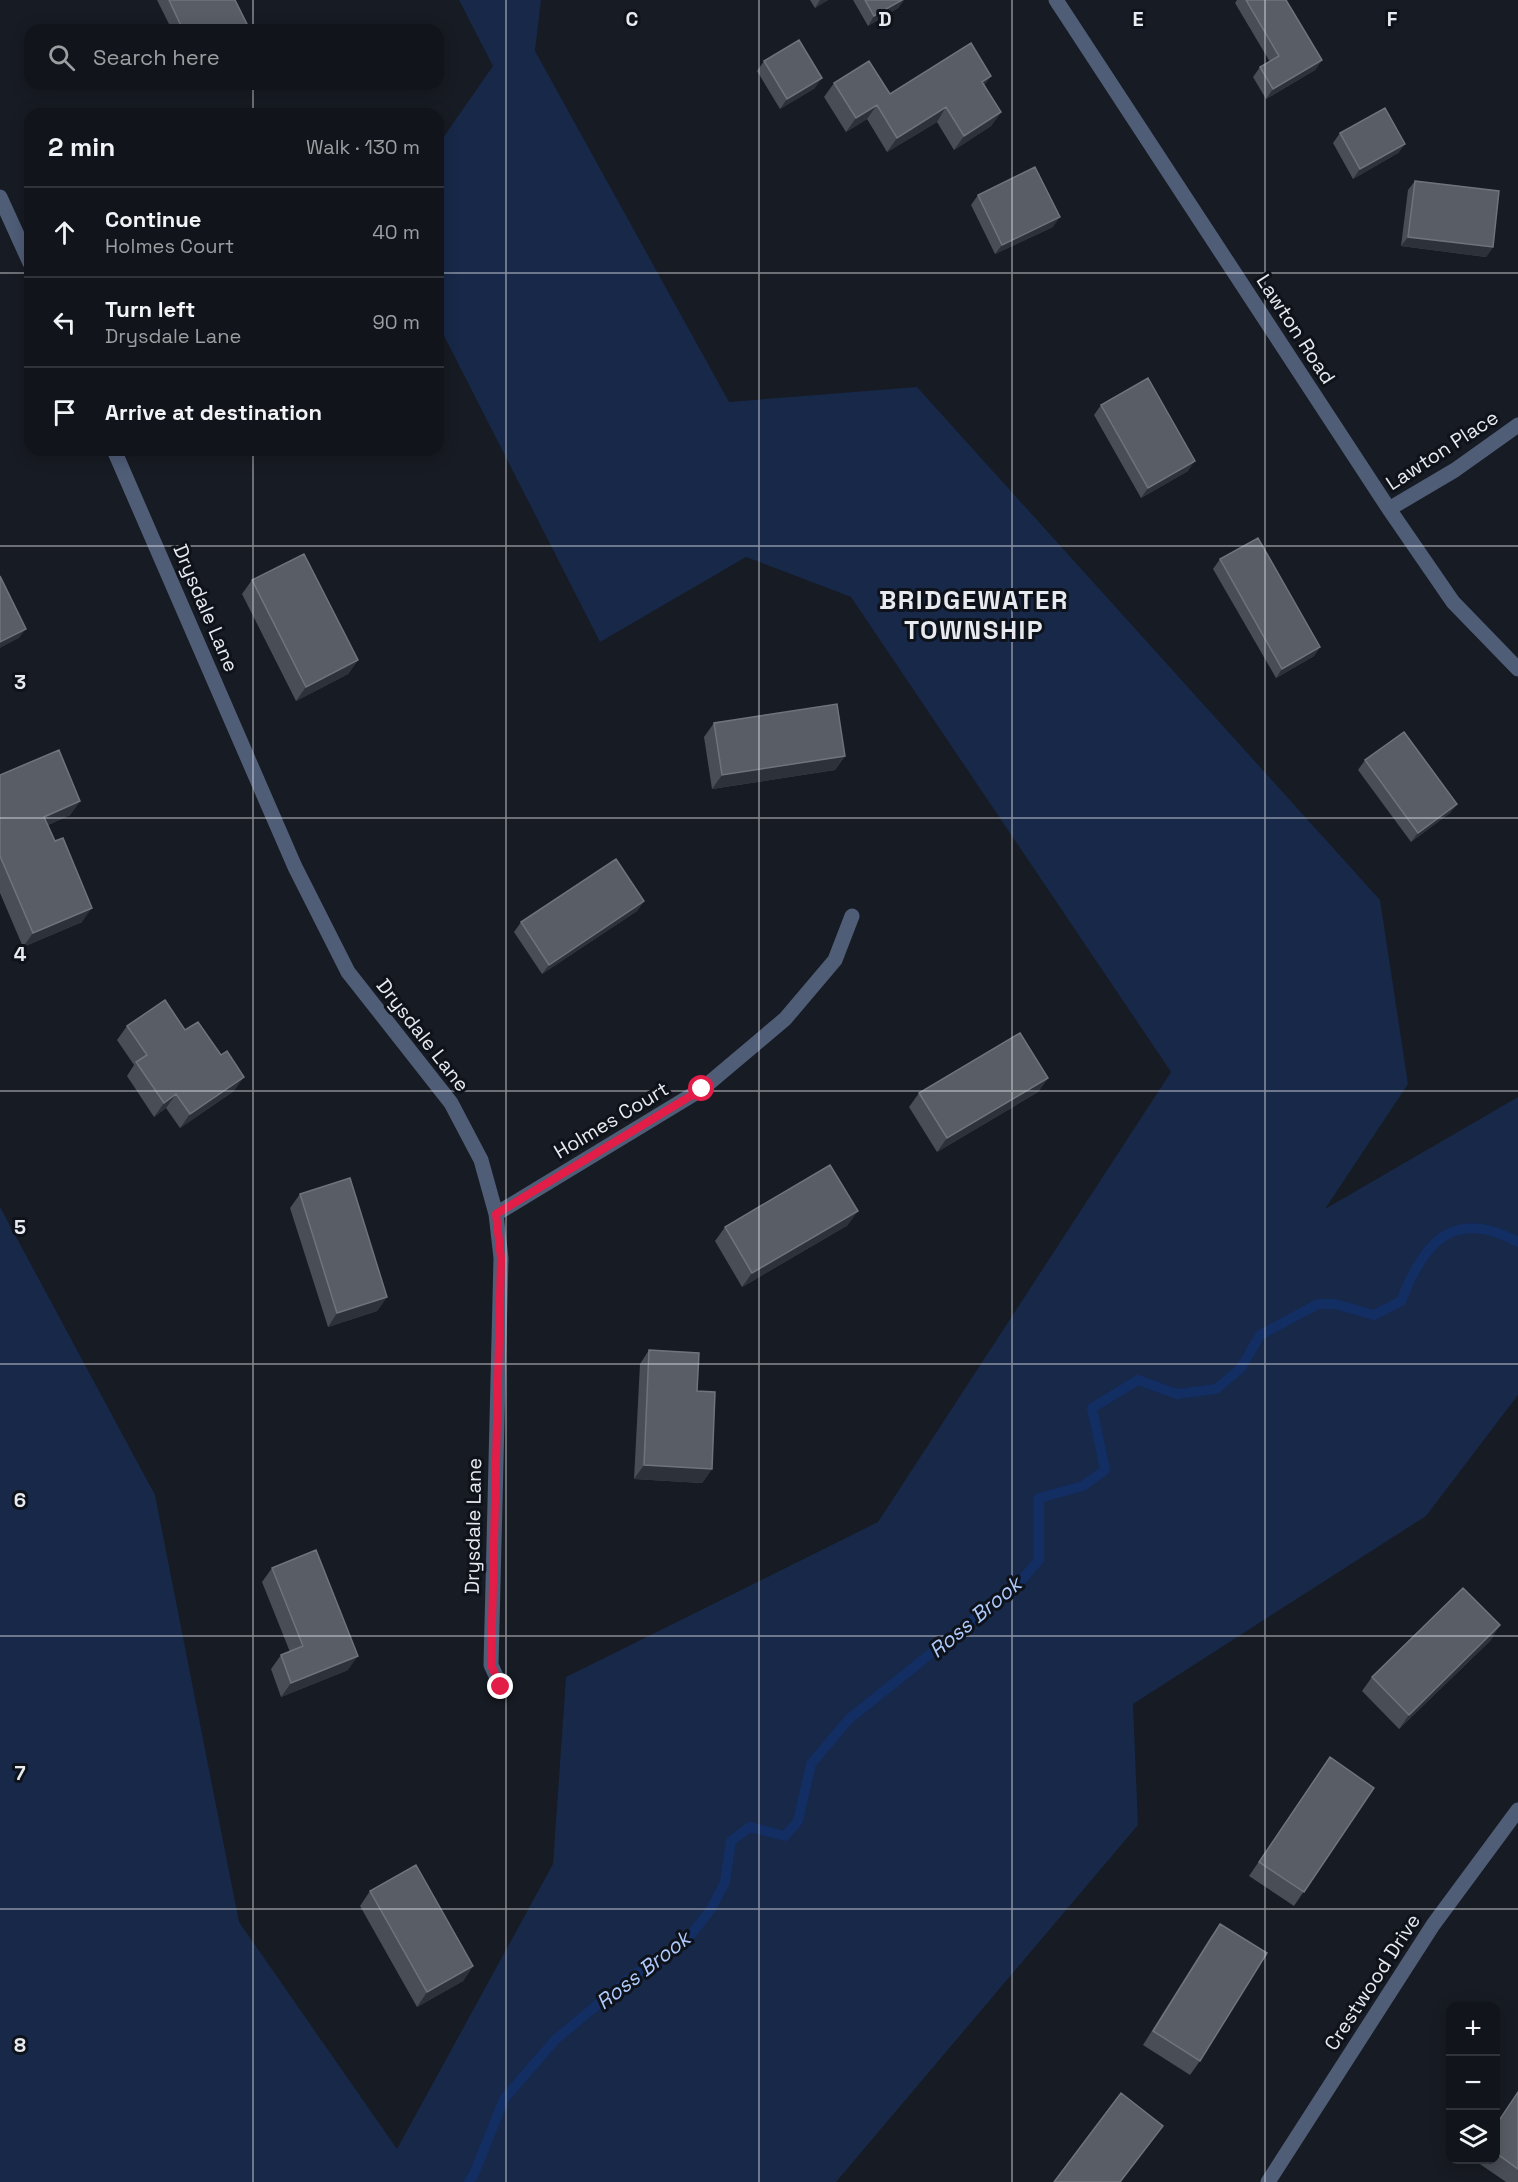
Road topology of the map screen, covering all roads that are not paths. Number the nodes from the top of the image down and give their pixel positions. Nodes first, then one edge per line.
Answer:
1 (1056, 0) edge
2 (0, 197) edge
3 (24, 250) edge
4 (1518, 425) edge
5 (117, 456) edge
6 (1389, 509) junction
7 (1518, 669) edge
8 (852, 916) dead end
9 (496, 1214) junction
10 (501, 1687) dead end
11 (1518, 1810) edge
12 (1268, 2182) edge

1 - 6 street, Lawton Road
2 - 3 street
4 - 6 street, Lawton Place
5 - 9 street, Drysdale Lane
6 - 7 street, Lawton Road
8 - 9 street, Holmes Court
9 - 10 street, Drysdale Lane
11 - 12 street, Crestwood Drive

